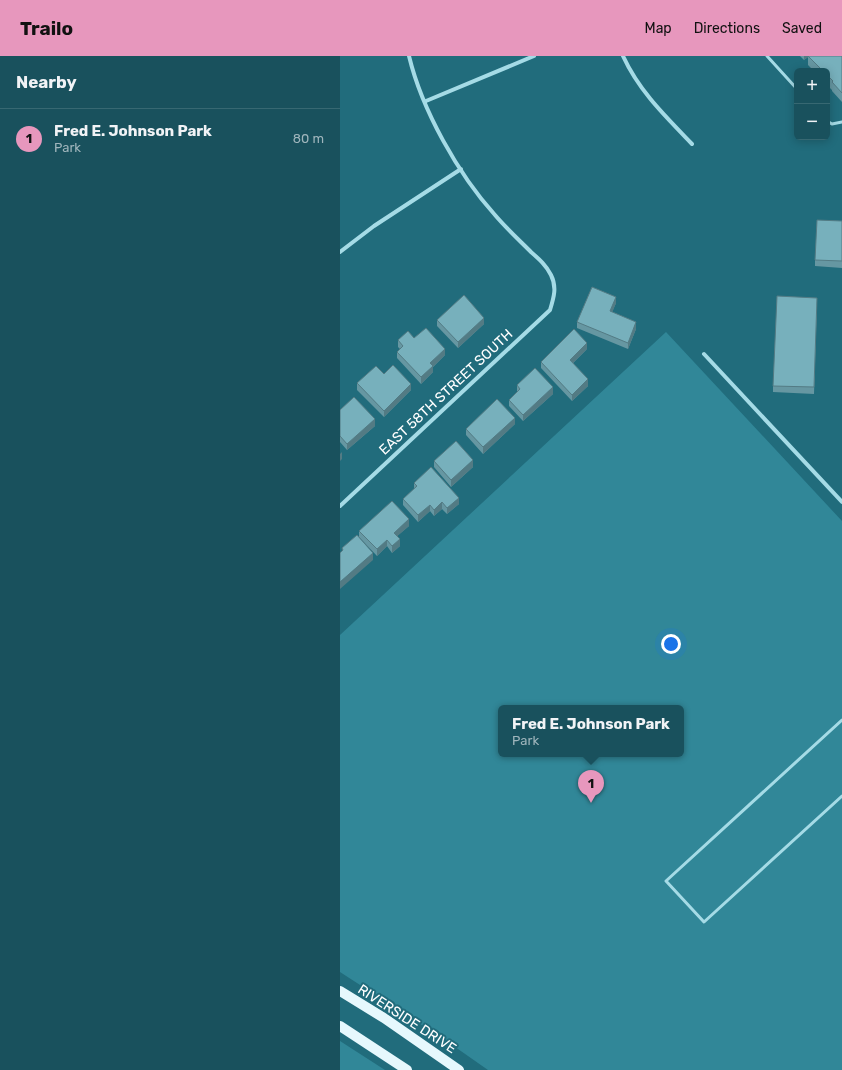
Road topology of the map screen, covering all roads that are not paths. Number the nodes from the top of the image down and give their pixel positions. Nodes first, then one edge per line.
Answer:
1 (409, 56) edge
2 (534, 56) edge
3 (623, 56) edge
4 (767, 56) edge
5 (794, 86) edge
6 (426, 101) junction
7 (842, 122) edge
8 (830, 123) edge
9 (692, 144) dead end
10 (461, 169) junction
11 (340, 252) edge
12 (704, 354) dead end
13 (842, 502) edge
14 (340, 506) edge
15 (842, 720) edge
16 (842, 796) edge
17 (340, 991) edge
18 (340, 1026) edge
19 (407, 1070) edge
20 (459, 1070) edge

1 - 6 street
2 - 6 street
3 - 9 street
4 - 5 lane
6 - 10 street
7 - 8 lane
10 - 11 street
10 - 14 street, EAST 58TH STREET SOUTH
12 - 13 street
15 - 16 lane
17 - 20 main road, RIVERSIDE DRIVE
18 - 19 main road

